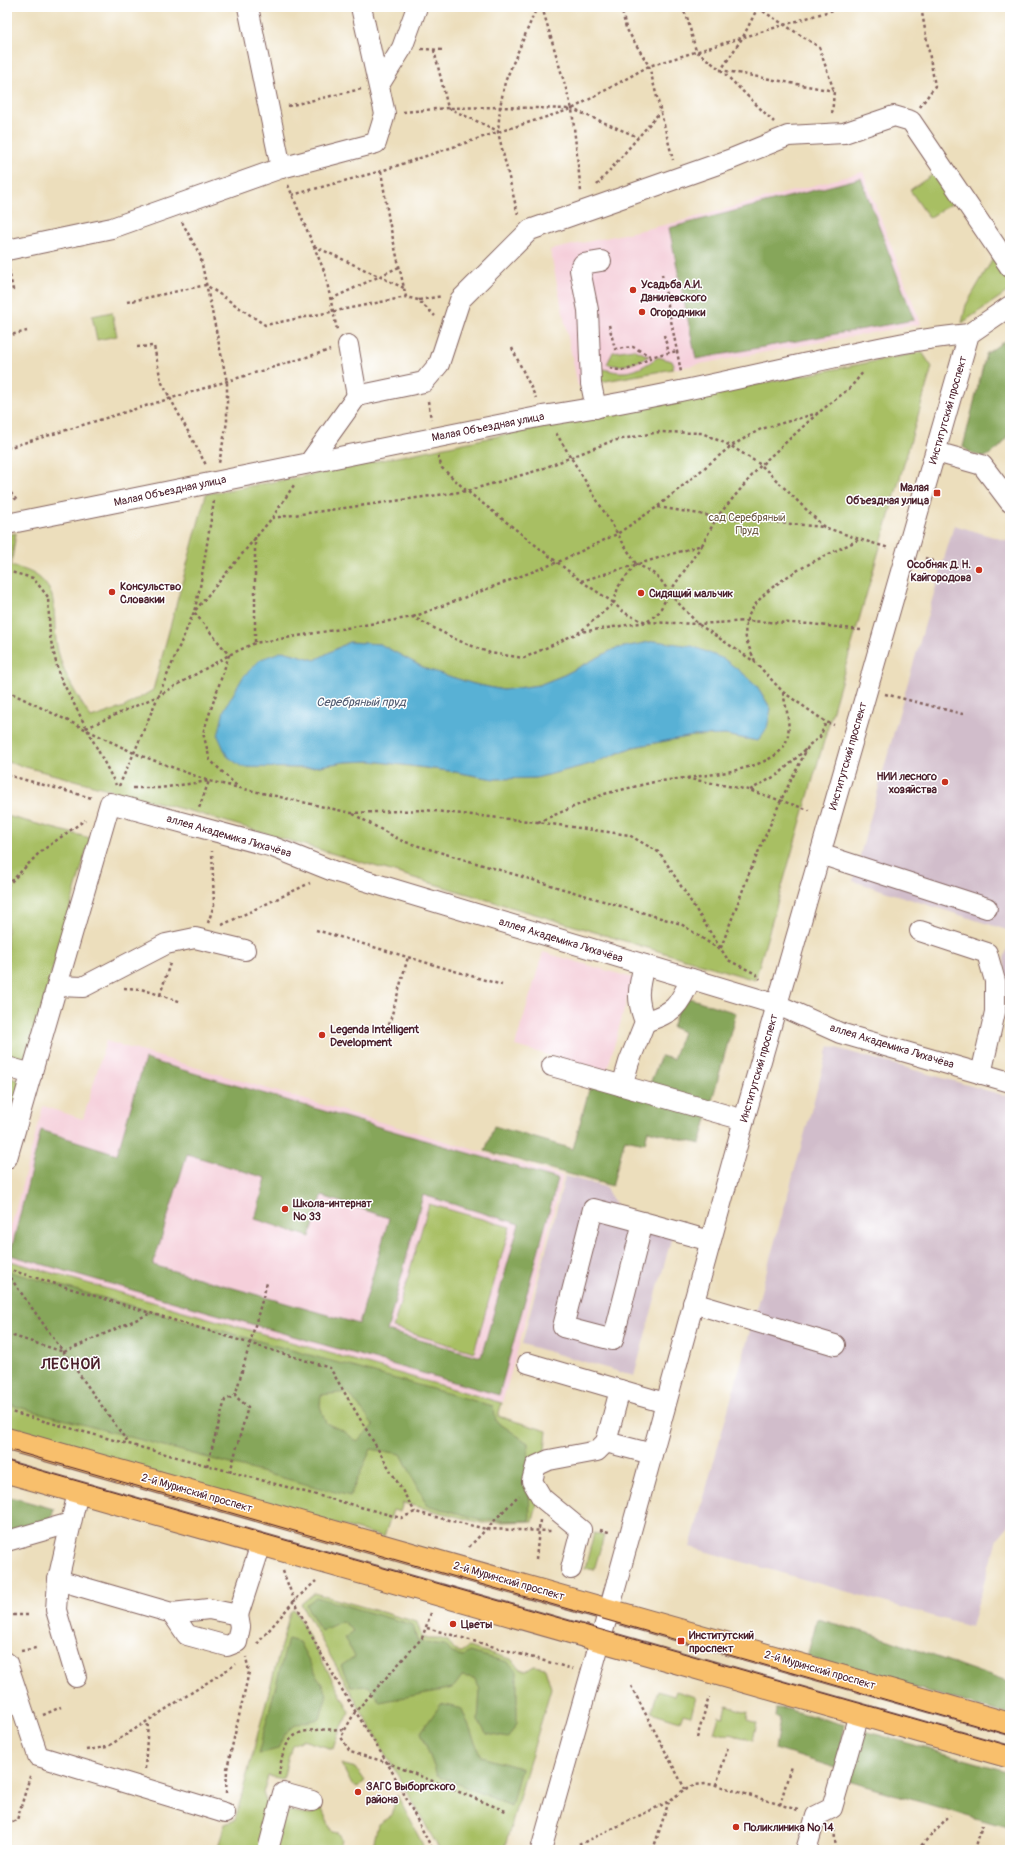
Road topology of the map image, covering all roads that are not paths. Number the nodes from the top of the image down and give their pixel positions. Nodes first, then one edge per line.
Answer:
1 (248, 7) edge
2 (361, 7) edge
3 (417, 7) edge
4 (379, 85) junction
5 (281, 168) junction
6 (7, 250) edge
7 (601, 261) dead end
8 (1010, 267) edge
9 (1010, 306) edge
10 (969, 334) junction
11 (344, 346) road end
12 (357, 396) junction
13 (596, 408) junction
14 (936, 452) junction
15 (309, 464) junction
16 (1010, 502) edge
17 (7, 524) edge
18 (820, 854) junction
19 (987, 908) dead end
20 (920, 931) dead end
21 (245, 950) dead end
22 (644, 965) junction
23 (691, 979) junction
24 (57, 986) junction
25 (778, 1005) junction
26 (645, 1022) junction
27 (552, 1066) dead end
28 (7, 1067) edge
29 (32, 1074) junction
30 (981, 1074) junction
31 (1010, 1082) edge
32 (622, 1086) junction
33 (744, 1120) junction
34 (7, 1158) edge
35 (643, 1222) junction
36 (710, 1241) junction
37 (693, 1303) junction
38 (835, 1345) dead end
39 (528, 1363) dead end
40 (620, 1390) junction
41 (665, 1403) junction
42 (7, 1438) edge
43 (606, 1442) junction
44 (652, 1454) junction
45 (7, 1472) edge
46 (78, 1492) junction
47 (70, 1523) junction
48 (7, 1542) edge
49 (261, 1544) junction
50 (571, 1569) dead end
51 (58, 1580) junction
52 (609, 1610) junction
53 (172, 1613) junction
54 (238, 1615) junction
55 (600, 1640) junction
56 (7, 1663) edge
57 (76, 1677) dead end
58 (859, 1714) junction
59 (1010, 1724) edge
60 (1010, 1757) edge
61 (312, 1801) dead end
62 (225, 1813) road end
63 (268, 1850) edge
64 (541, 1850) edge
65 (806, 1850) edge

1 - 5 street
2 - 4 street
3 - 4 street
4 - 5 street
5 - 6 street
7 - 13 street
8 - 12 street
9 - 10 street
10 - 13 street, Малая Объездная улица
10 - 14 street, Институтский проспект
11 - 12 street
12 - 15 street
13 - 15 street, Малая Объездная улица
14 - 16 street
14 - 18 street, Институтский проспект
15 - 17 street, Малая Объездная улица
18 - 19 street
18 - 25 street, Институтский проспект
20 - 30 street
21 - 24 street
22 - 23 street, аллея Академика Лихачёва
22 - 24 street, аллея Академика Лихачёва
22 - 26 street
23 - 25 street, аллея Академика Лихачёва
23 - 26 street
24 - 29 street
25 - 30 street, аллея Академика Лихачёва
25 - 33 street, Институтский проспект
26 - 32 street
27 - 32 street
28 - 29 street
29 - 34 street
30 - 31 street, аллея Академика Лихачёва
32 - 33 street
33 - 36 street, Институтский проспект
35 - 35 street
35 - 36 street
36 - 37 street, Институтский проспект
37 - 38 street
37 - 41 street, Институтский проспект
39 - 40 street
40 - 41 street
40 - 43 street
41 - 44 street, Институтский проспект
42 - 52 main road, 2-й Муринский проспект
43 - 44 street
43 - 50 street
44 - 52 street, Институтский проспект
45 - 46 main road
46 - 47 street
46 - 49 main road
47 - 48 street
47 - 51 street
49 - 54 street
49 - 55 main road
51 - 53 street
51 - 57 street
52 - 55 street, Институтский проспект
52 - 59 main road, 2-й Муринский проспект
53 - 54 street
53 - 54 street
55 - 58 main road
55 - 64 street, Институтский проспект
56 - 62 street
58 - 60 main road
58 - 65 street
61 - 63 street

